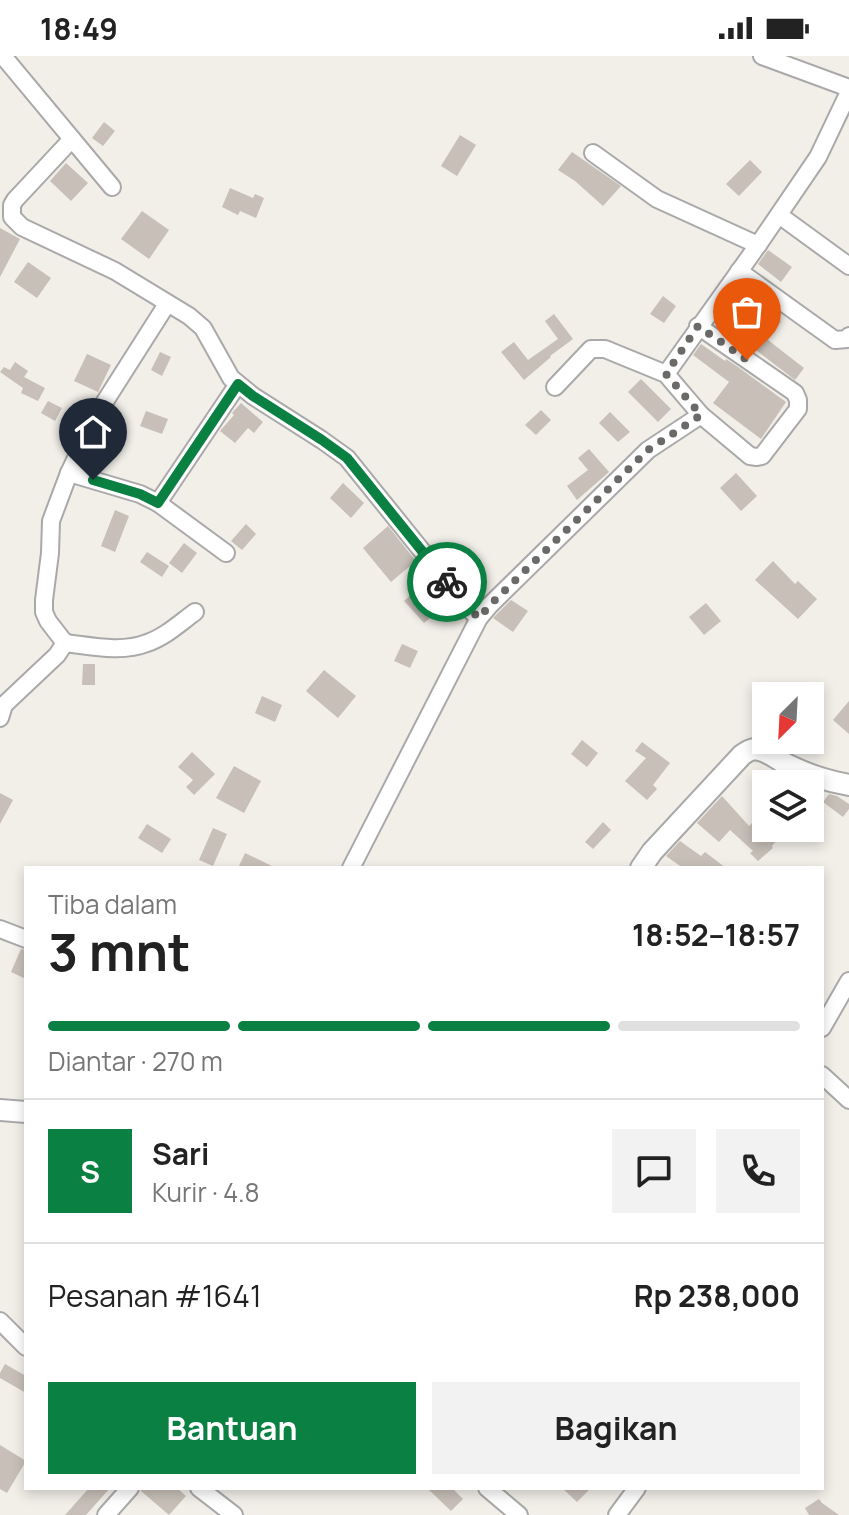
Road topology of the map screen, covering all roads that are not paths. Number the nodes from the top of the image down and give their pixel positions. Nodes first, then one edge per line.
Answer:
1 (3, 56) edge
2 (764, 56) edge
3 (849, 90) edge
4 (72, 139) junction
5 (593, 153) dead end
6 (112, 187) dead end
7 (779, 215) junction
8 (758, 245) junction
9 (849, 266) edge
10 (739, 271) junction
11 (167, 304) junction
12 (698, 326) junction
13 (849, 336) edge
14 (666, 374) junction
15 (238, 384) junction
16 (555, 387) dead end
17 (701, 415) junction
18 (69, 473) junction
19 (158, 503) junction
20 (226, 553) dead end
21 (195, 612) dead end
22 (479, 618) junction
23 (65, 643) junction
24 (1, 709) edge
25 (849, 785) edge
26 (352, 866) edge
27 (642, 866) edge
28 (0, 929) edge
29 (24, 938) edge
30 (849, 981) edge
31 (824, 1025) edge
32 (824, 1077) edge
33 (849, 1100) edge
34 (0, 1110) edge
35 (24, 1112) edge
36 (0, 1321) edge
37 (24, 1345) edge
38 (128, 1490) edge
39 (202, 1490) edge
40 (489, 1490) edge
41 (636, 1490) edge
42 (106, 1515) edge
43 (234, 1515) edge
44 (519, 1515) edge
45 (617, 1515) edge

1 - 4 street
2 - 3 street
3 - 7 street
4 - 6 street
4 - 11 street
5 - 8 street
7 - 8 street
7 - 9 street
8 - 10 street
10 - 12 street
10 - 13 street
11 - 15 street
11 - 18 street
12 - 14 street
12 - 17 street
14 - 16 street
14 - 17 street
15 - 19 street
15 - 22 street
17 - 22 street
18 - 19 street
18 - 23 street
19 - 20 street
21 - 23 street
22 - 26 street
23 - 24 street
25 - 27 street
28 - 29 street
30 - 31 street
32 - 33 street
34 - 35 street
36 - 37 street
38 - 42 street
39 - 43 street
40 - 44 street
41 - 45 street

